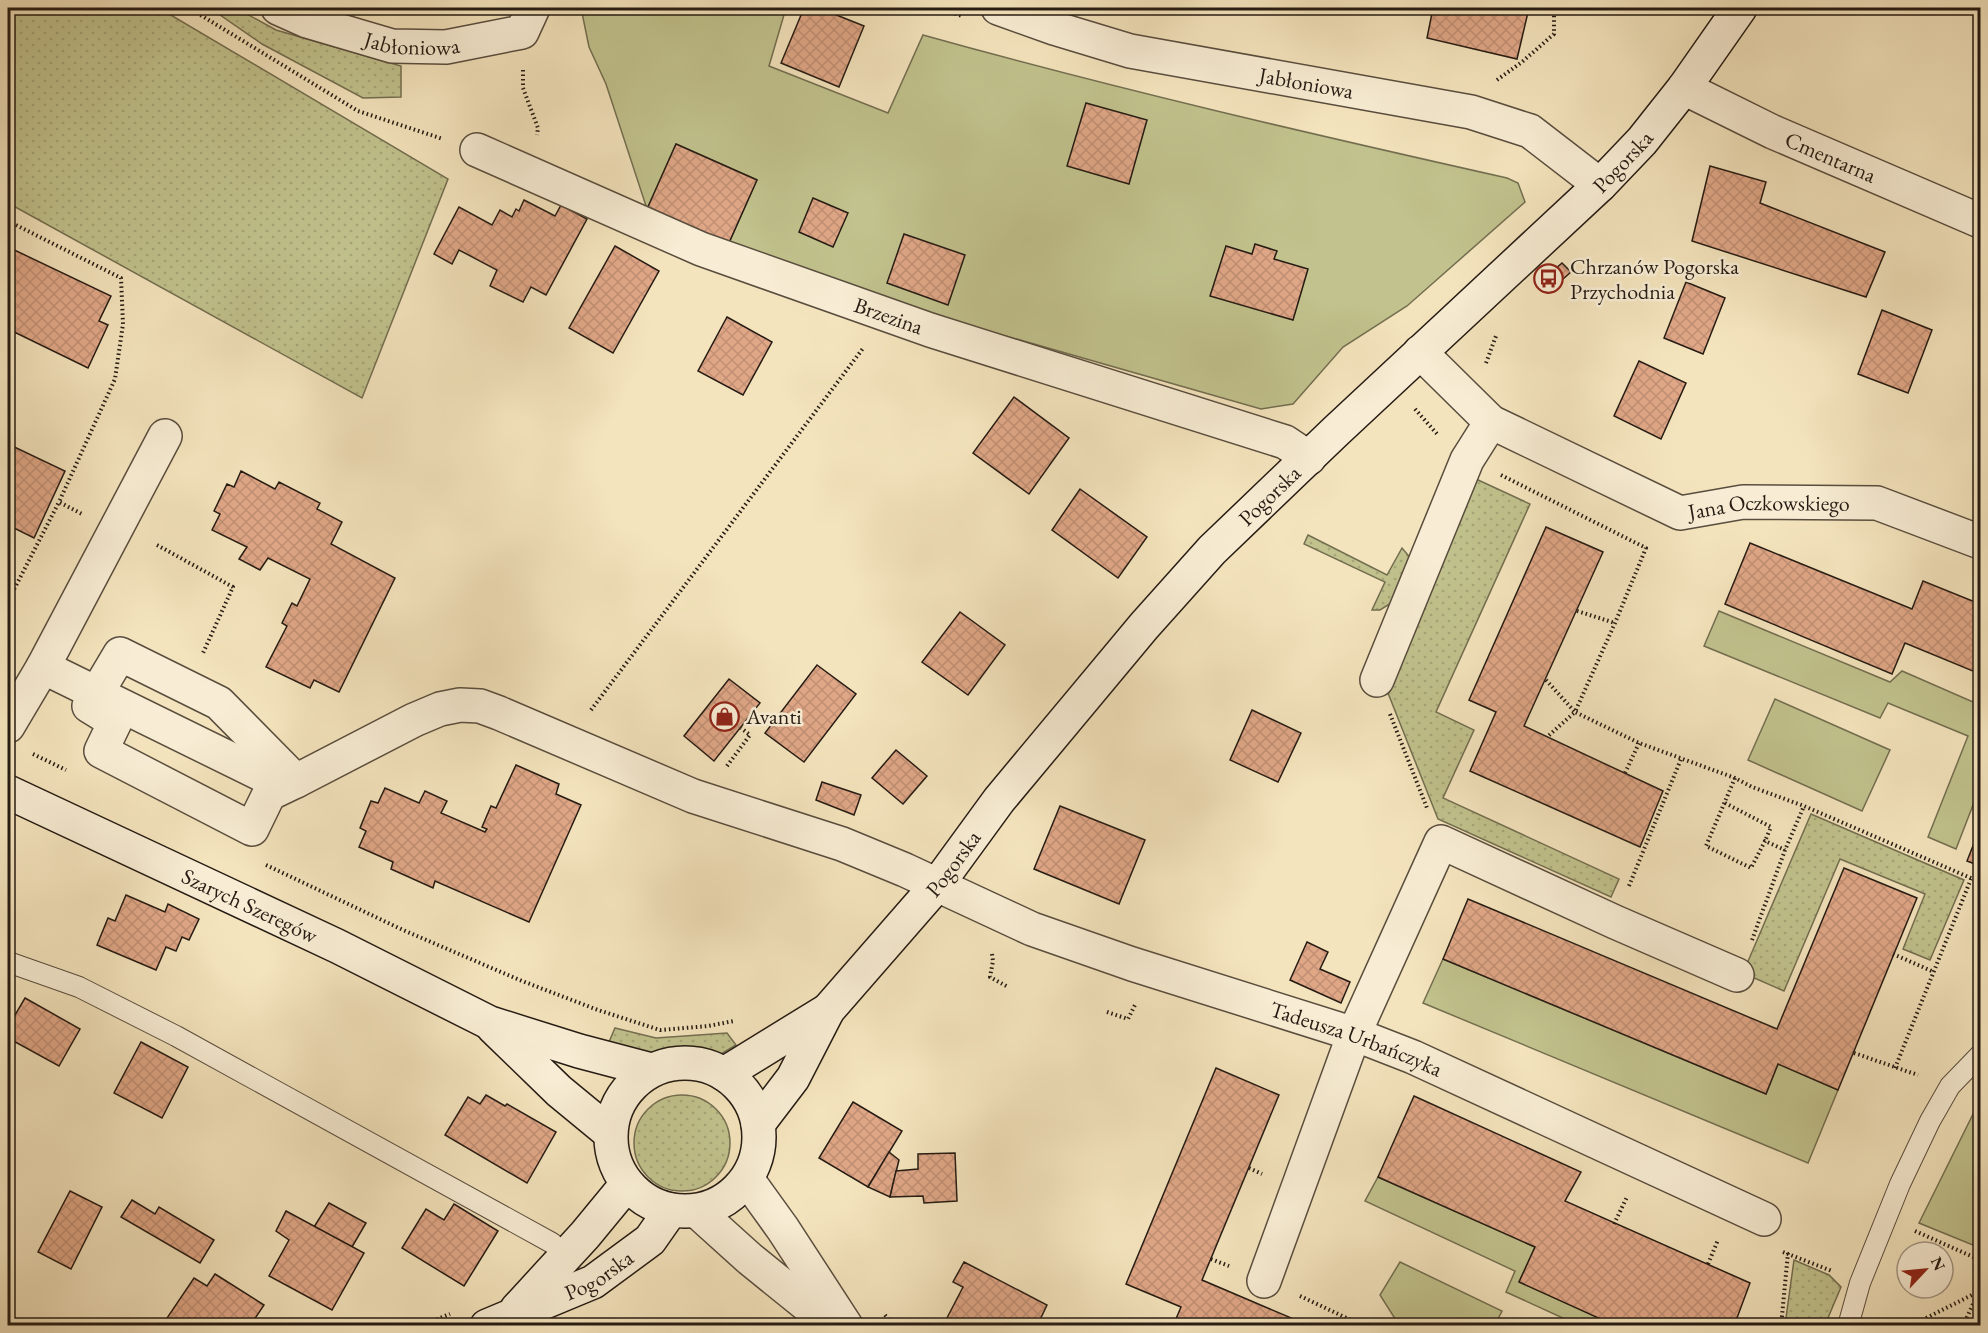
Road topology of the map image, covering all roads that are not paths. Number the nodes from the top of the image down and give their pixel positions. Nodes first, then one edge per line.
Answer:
1 (278, 8) edge
2 (998, 8) edge
3 (1740, 8) edge
4 (528, 20) edge
5 (1684, 87) junction
6 (477, 150) road end
7 (1600, 185) junction
8 (1980, 221) edge
9 (1420, 352) junction
10 (1491, 422) junction
11 (165, 436) dead end
12 (1309, 458) junction
13 (1980, 542) edge
14 (43, 667) junction
15 (1377, 680) road end
16 (96, 693) junction
17 (8, 726) edge
18 (296, 781) junction
19 (8, 792) edge
20 (937, 885) junction
21 (8, 962) edge
22 (1737, 975) road end
23 (828, 1010) junction
24 (490, 1023) junction
25 (1354, 1034) junction
26 (1980, 1055) edge
27 (651, 1070) junction
28 (724, 1074) junction
29 (758, 1124) junction
30 (610, 1133) junction
31 (747, 1179) junction
32 (627, 1184) junction
33 (685, 1212) junction
34 (1764, 1219) dead end
35 (566, 1256) junction
36 (1264, 1281) dead end
37 (498, 1321) edge
38 (833, 1326) edge
39 (846, 1326) edge
40 (1848, 1326) edge

1 - 4 street, Jabłoniowa
2 - 7 street, Jabłoniowa
3 - 5 street, Pogorska
5 - 7 street, Pogorska
5 - 8 street, Cmentarna
6 - 12 street, Brzezina
7 - 9 street, Pogorska
9 - 10 street, Jana Oczkowskiego
9 - 12 street, Pogorska
10 - 13 street, Jana Oczkowskiego
10 - 15 street
11 - 14 street
12 - 20 street, Pogorska
14 - 16 street
14 - 17 street
16 - 18 street
16 - 18 street
16 - 18 street, Tadeusza Urbańczyka
18 - 20 street, Tadeusza Urbańczyka
19 - 24 street, Szarych Szeregów
20 - 23 street, Pogorska
20 - 25 street, Tadeusza Urbańczyka
21 - 35 lane
22 - 25 street
23 - 28 street, Pogorska
23 - 29 street, Pogorska
24 - 27 street, Szarych Szeregów
24 - 30 street, Szarych Szeregów
25 - 34 street, Tadeusza Urbańczyka
25 - 36 street
26 - 40 lane
27 - 28 street
27 - 30 street
28 - 29 street
29 - 31 street
30 - 32 street
31 - 33 street
31 - 39 street
32 - 33 street
32 - 35 street, Pogorska
33 - 37 street, Pogorska
33 - 38 street
35 - 37 street, Pogorska

